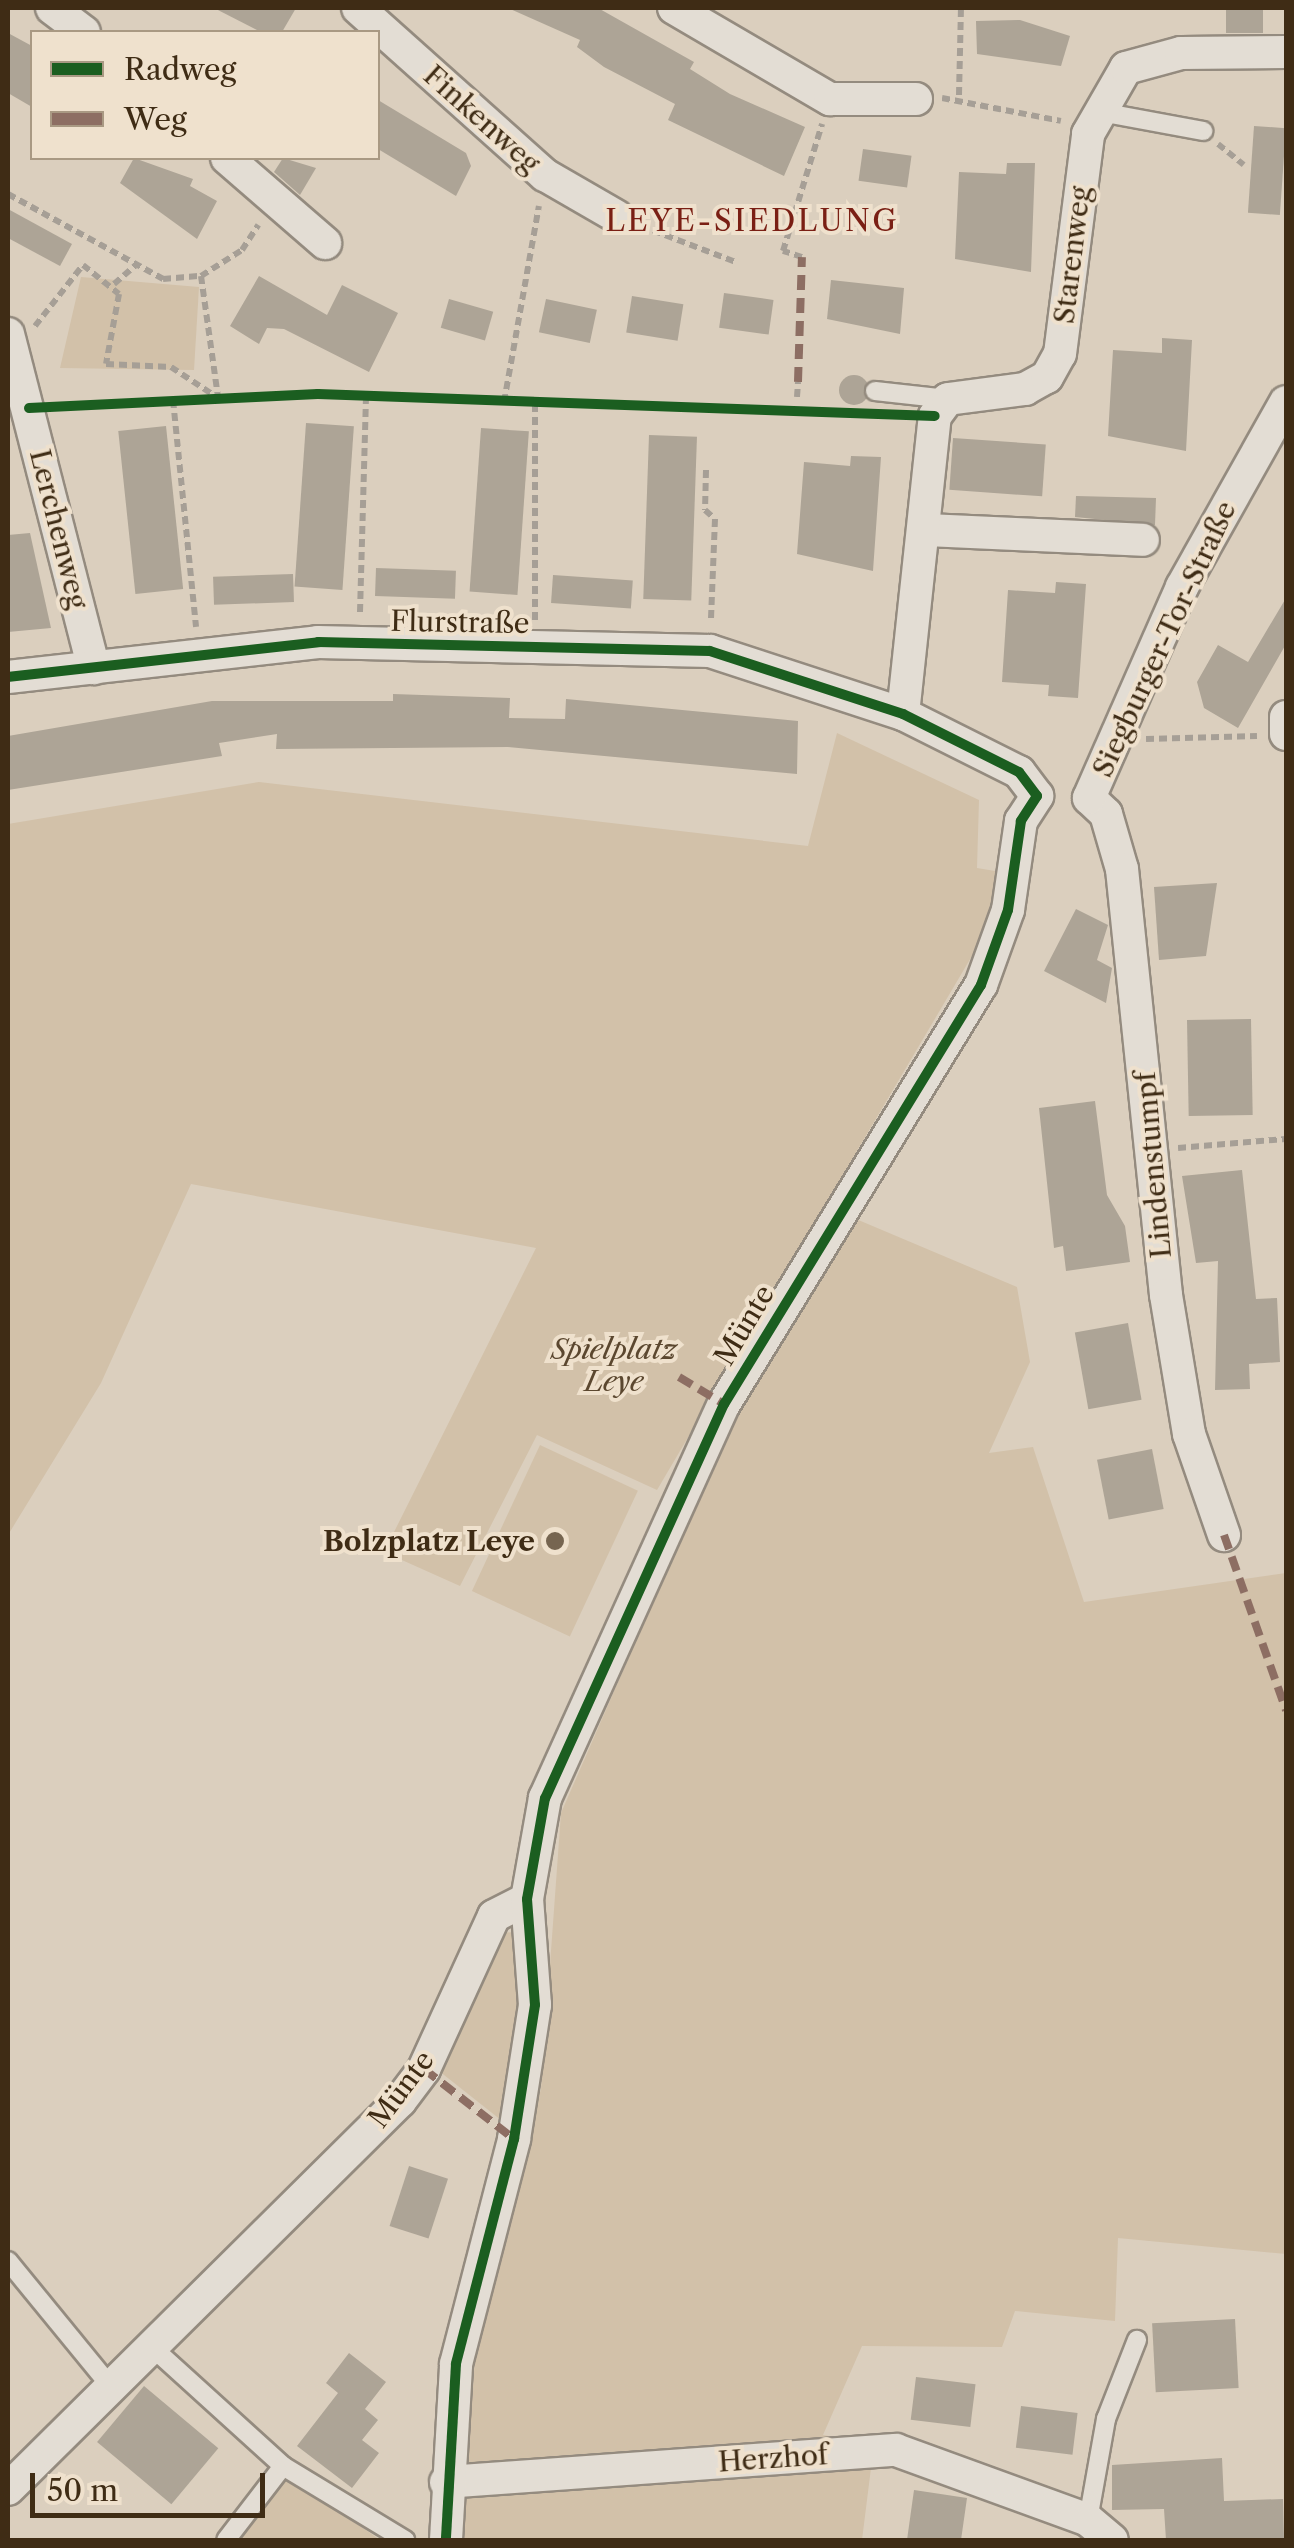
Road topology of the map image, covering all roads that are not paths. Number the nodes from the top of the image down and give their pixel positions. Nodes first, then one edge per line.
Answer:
1 (52, 8) edge
2 (358, 8) edge
3 (674, 8) edge
4 (81, 30) edge
5 (1286, 52) edge
6 (926, 99) road end
7 (1106, 114) junction
8 (1202, 131) dead end
9 (229, 160) edge
10 (616, 216) road end
11 (325, 243) dead end
12 (8, 334) edge
13 (874, 391) dead end
14 (948, 399) junction
15 (1286, 402) edge
16 (926, 530) junction
17 (1143, 540) dead end
18 (94, 668) junction
19 (8, 677) edge
20 (903, 714) junction
21 (1037, 796) junction
22 (1090, 798) junction
23 (1224, 1535) dead end
24 (527, 1899) junction
25 (8, 2262) edge
26 (1137, 2340) dead end
27 (154, 2348) junction
28 (111, 2387) junction
29 (282, 2466) junction
30 (446, 2482) junction
31 (8, 2489) edge
32 (1100, 2530) edge
33 (226, 2540) edge
34 (405, 2540) edge
35 (446, 2540) edge

1 - 4 street
2 - 10 street, Finkenweg
3 - 6 street
5 - 7 street, Starenweg
7 - 8 lane
7 - 14 street, Starenweg
9 - 11 street
12 - 18 street, Lerchenweg
13 - 14 lane
14 - 16 street
15 - 22 street, Siegburger-Tor-Straße
16 - 17 street
16 - 20 street
18 - 19 street, Flurstraße
18 - 20 street, Flurstraße
20 - 21 street
21 - 22 street, Siegburger-Tor-Straße
21 - 24 street, Münte
22 - 23 street, Lindenstumpf
24 - 27 street, Münte
24 - 30 street
25 - 28 lane
26 - 32 lane, Herzhof
27 - 28 street, Münte
27 - 29 lane
28 - 31 street, Münte
29 - 33 lane
29 - 34 lane
30 - 32 street, Herzhof
30 - 35 street

